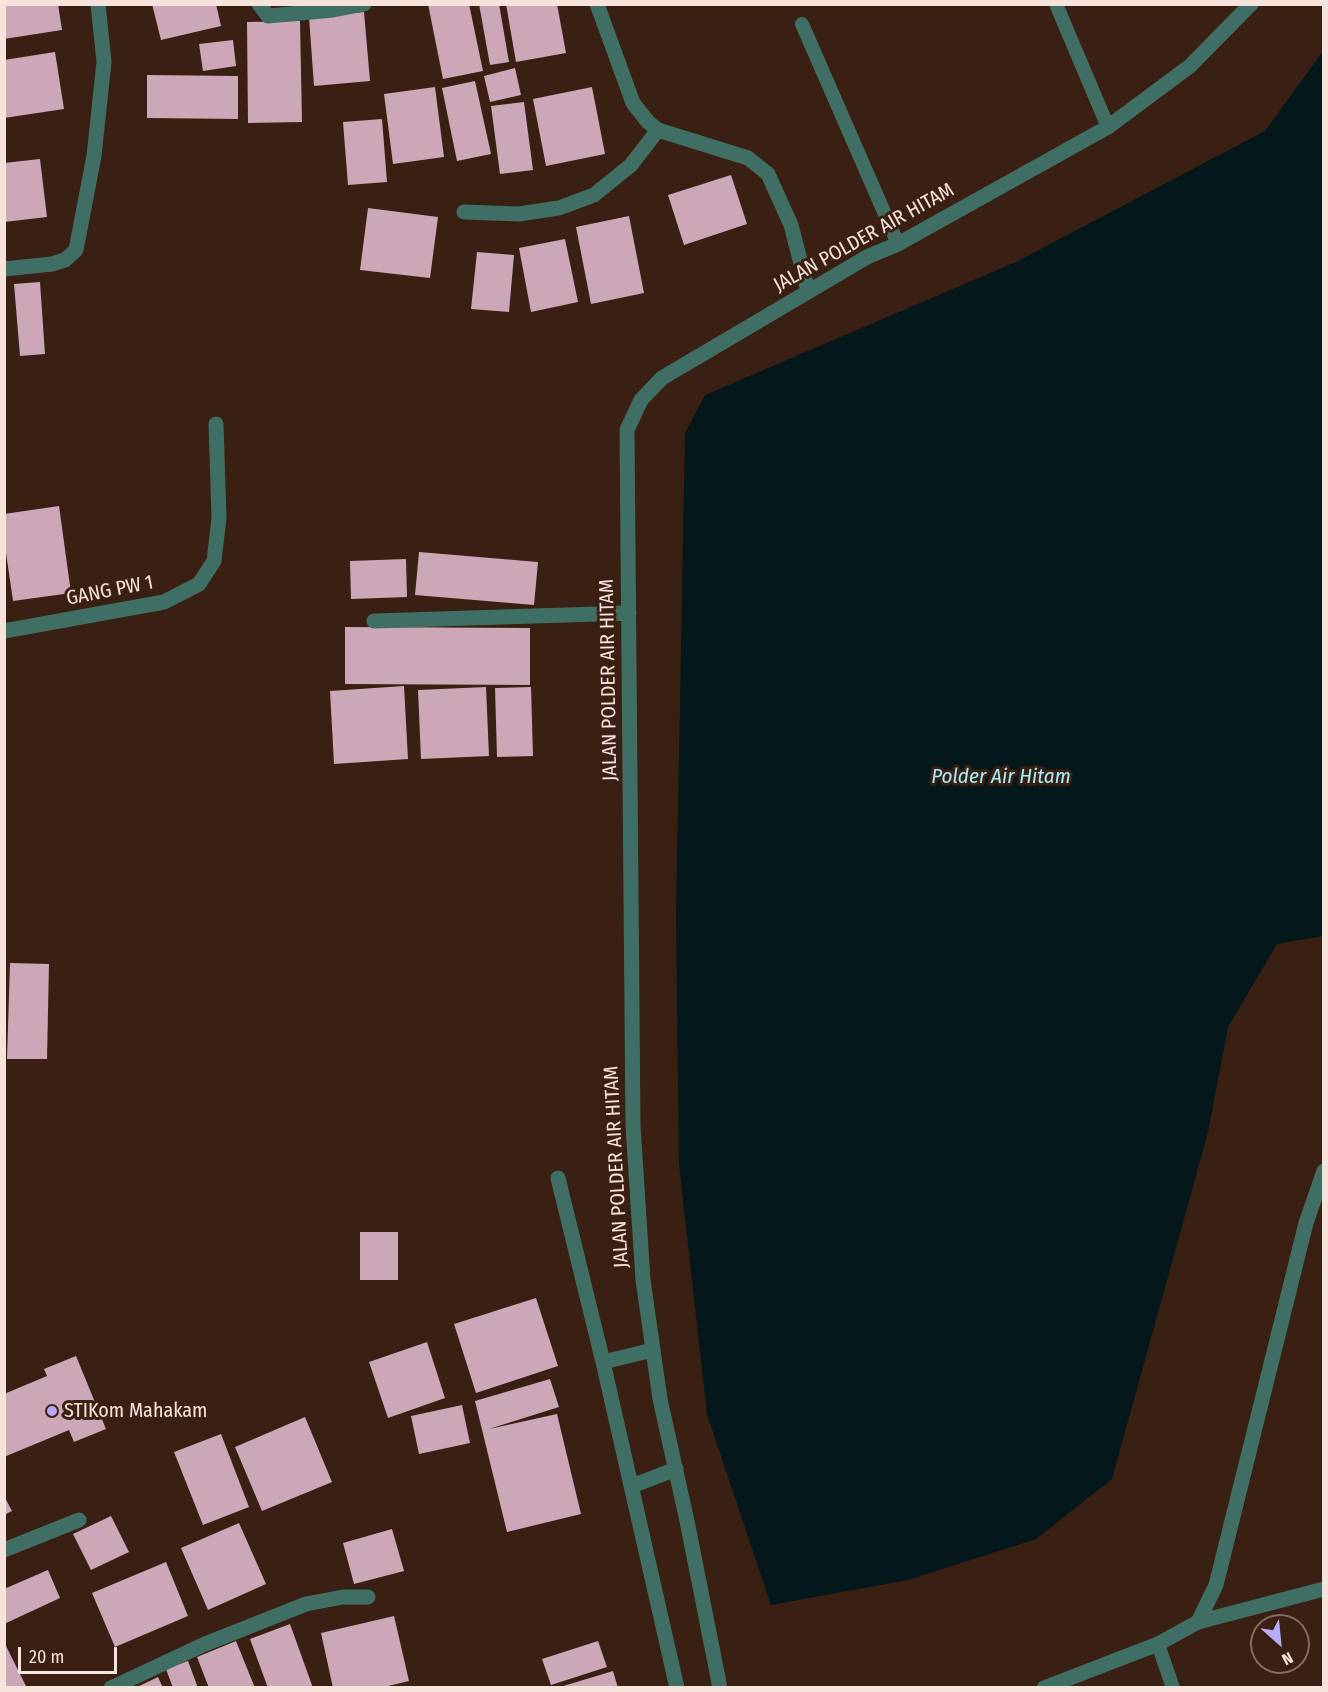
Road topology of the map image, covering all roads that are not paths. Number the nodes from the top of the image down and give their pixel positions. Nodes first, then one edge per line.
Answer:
1 (98, 4) edge
2 (364, 4) edge
3 (597, 4) edge
4 (1056, 4) edge
5 (1251, 4) edge
6 (263, 10) edge
7 (802, 24) dead end
8 (1108, 127) junction
9 (658, 130) junction
10 (464, 212) dead end
11 (898, 244) junction
12 (4, 269) edge
13 (808, 291) junction
14 (216, 424) dead end
15 (629, 613) junction
16 (374, 621) dead end
17 (4, 632) edge
18 (1323, 1171) edge
19 (558, 1178) dead end
20 (653, 1350) junction
21 (603, 1362) junction
22 (675, 1469) junction
23 (632, 1486) junction
24 (79, 1520) dead end
25 (4, 1550) edge
26 (1323, 1589) edge
27 (368, 1597) dead end
28 (1198, 1622) junction
29 (1158, 1644) junction
30 (111, 1688) edge
31 (677, 1688) edge
32 (720, 1688) edge
33 (1044, 1688) edge
34 (1173, 1688) edge

1 - 12 street
2 - 6 street
3 - 9 street
4 - 8 lane
5 - 8 street, JALAN POLDER AIR HITAM
7 - 11 lane
8 - 11 street, JALAN POLDER AIR HITAM
9 - 10 street
9 - 13 street
11 - 13 street, JALAN POLDER AIR HITAM
13 - 15 street, JALAN POLDER AIR HITAM
14 - 17 street, GANG PW 1
15 - 16 street
15 - 20 street, JALAN POLDER AIR HITAM
18 - 28 street
19 - 21 street
20 - 21 street
20 - 22 street, JALAN POLDER AIR HITAM
21 - 23 street
22 - 23 street
22 - 32 street, JALAN POLDER AIR HITAM
23 - 31 street
24 - 25 street
26 - 28 street
27 - 30 street
28 - 29 street
29 - 33 street
29 - 34 lane

